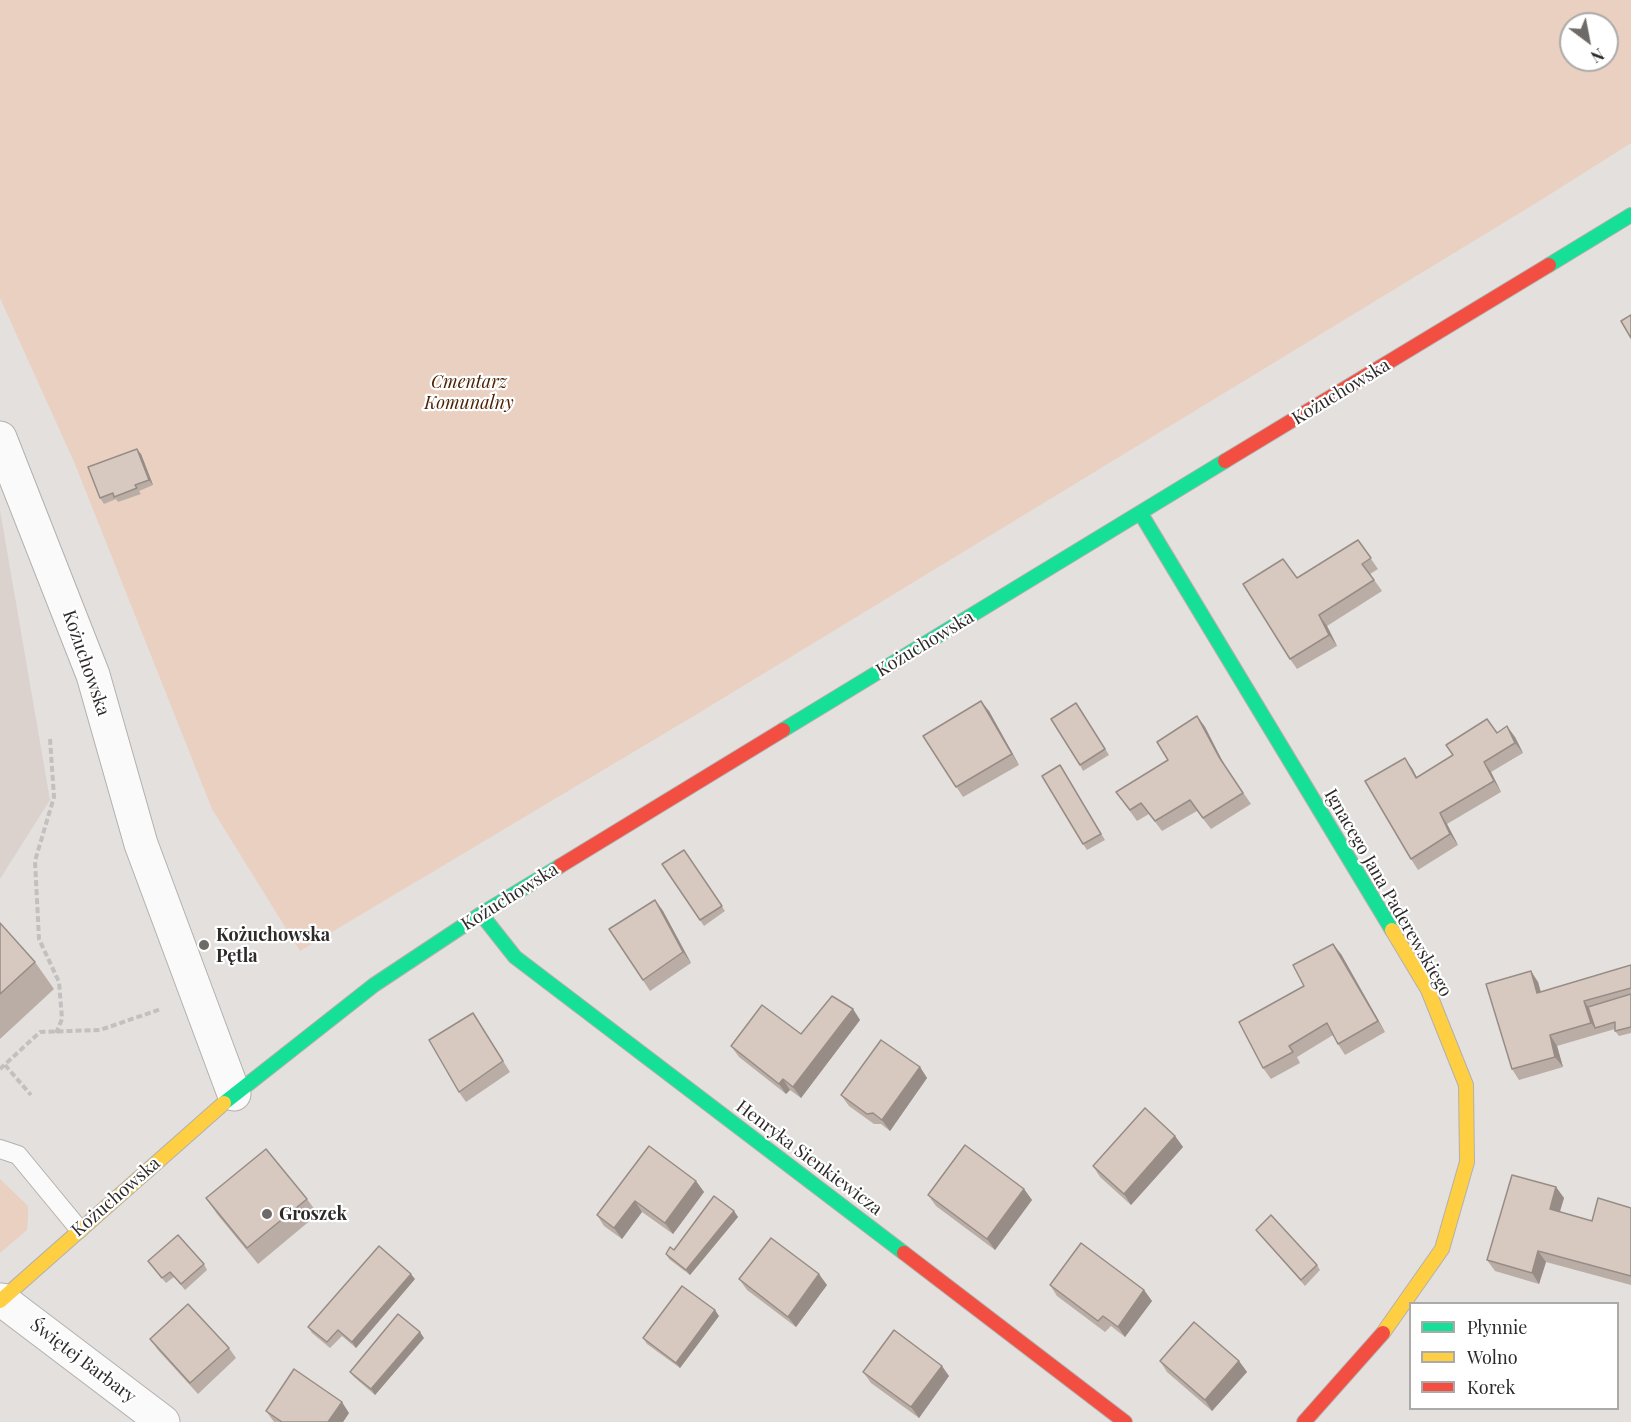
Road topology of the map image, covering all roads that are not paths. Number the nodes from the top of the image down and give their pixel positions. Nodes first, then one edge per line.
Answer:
1 (1631, 215) edge
2 (3, 452) edge
3 (1140, 514) junction
4 (481, 914) junction
5 (234, 1094) junction
6 (0, 1149) edge
7 (79, 1229) junction
8 (1, 1301) edge
9 (164, 1422) edge
10 (1125, 1422) edge
11 (1304, 1422) edge

1 - 3 main road, Kożuchowska
2 - 5 street, Kożuchowska
3 - 4 main road, Kożuchowska
3 - 11 main road, Ignacego Jana Paderewskiego
4 - 5 main road, Kożuchowska
4 - 10 main road, Henryka Sienkiewicza
5 - 7 main road, Kożuchowska
6 - 7 lane
7 - 8 main road, Kożuchowska
8 - 9 street, Świętej Barbary

